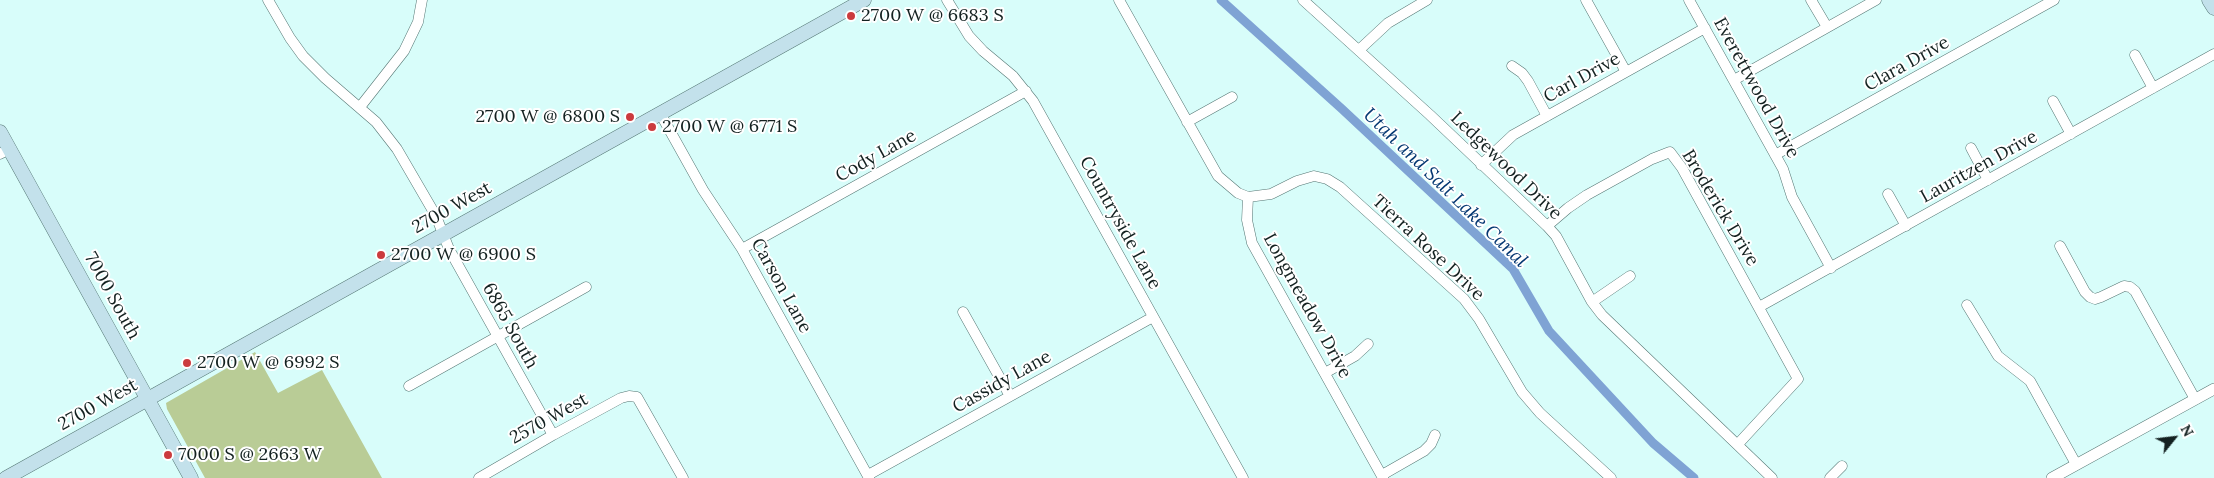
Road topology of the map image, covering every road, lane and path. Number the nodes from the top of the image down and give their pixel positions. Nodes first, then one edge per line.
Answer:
1 (268, 0) edge
2 (422, 0) edge
3 (864, 0) edge
4 (947, 0) edge
5 (1119, 0) edge
6 (1303, 0) edge
7 (1427, 0) edge
8 (1586, 0) edge
9 (1689, 0) edge
10 (1811, 0) edge
11 (1876, 0) edge
12 (2054, 0) edge
13 (2209, 0) edge
14 (849, 4) edge
15 (2214, 8) edge
16 (1705, 28) junction
17 (1827, 28) junction
18 (1359, 50) junction
19 (2214, 54) edge
20 (2135, 55) dead end
21 (1512, 66) dead end
22 (1626, 72) junction
23 (1734, 80) junction
24 (2153, 88) junction
25 (1026, 91) junction
26 (1232, 97) dead end
27 (2053, 102) dead end
28 (360, 107) junction
29 (660, 113) junction
30 (1547, 116) junction
31 (1187, 122) junction
32 (0, 132) edge
33 (2071, 134) junction
34 (1970, 148) dead end
35 (5, 152) edge
36 (1775, 155) junction
37 (1481, 164) junction
38 (1988, 180) junction
39 (1888, 194) dead end
40 (1248, 197) junction
41 (1547, 226) junction
42 (1906, 226) junction
43 (444, 235) junction
44 (2060, 246) dead end
45 (742, 249) junction
46 (1831, 268) junction
47 (1630, 276) dead end
48 (586, 287) dead end
49 (1592, 302) junction
50 (1968, 305) dead end
51 (1759, 307) junction
52 (963, 312) dead end
53 (1153, 317) junction
54 (498, 336) junction
55 (1368, 344) dead end
56 (1325, 373) junction
57 (409, 386) dead end
58 (2214, 389) edge
59 (1010, 396) junction
60 (147, 399) junction
61 (2195, 399) junction
62 (1435, 435) dead end
63 (553, 436) junction
64 (1738, 444) junction
65 (2076, 464) junction
66 (1842, 466) dead end
67 (868, 477) edge
68 (1382, 477) edge
69 (6, 478) edge
70 (192, 478) edge
71 (479, 478) edge
72 (683, 478) edge
73 (1244, 478) edge
74 (1611, 478) edge
75 (1772, 478) edge
76 (1830, 478) edge
77 (2052, 478) edge

1 - 28 street, 6865 South
2 - 28 street
3 - 14 main road, 2700 West
4 - 25 street, Countryside Lane
5 - 31 street
6 - 18 street, Ledgewood Drive
7 - 18 street
8 - 22 street
9 - 16 street, Everettwood Drive
10 - 17 street
11 - 17 street
12 - 36 street, Clara Drive
13 - 15 main road
14 - 29 main road, 2700 West
16 - 22 street, Carl Drive
16 - 23 street, Everettwood Drive
17 - 23 street
18 - 37 street, Ledgewood Drive
19 - 24 street, Lauritzen Drive
20 - 24 street
21 - 30 street
22 - 30 street, Carl Drive
23 - 36 street, Everettwood Drive
24 - 33 street, Lauritzen Drive
25 - 45 street, Cody Lane
25 - 53 street, Countryside Lane
26 - 31 street
27 - 33 street
28 - 43 street, 6865 South
29 - 43 main road, 2700 West
29 - 45 street, Carson Lane
30 - 37 street, Carl Drive
31 - 40 street
32 - 35 main road, 7000 South
33 - 38 street, Lauritzen Drive
34 - 38 street
35 - 60 main road, 7000 South
36 - 46 street, Everettwood Drive
37 - 41 street, Ledgewood Drive
38 - 42 street, Lauritzen Drive
39 - 42 street
40 - 56 street, Longmeadow Drive
40 - 74 street, Tierra Rose Drive
41 - 49 street, Ledgewood Drive
41 - 51 street, Broderick Drive
42 - 46 street, Lauritzen Drive
43 - 54 street, 6865 South
43 - 60 main road, 2700 West
44 - 61 street
45 - 67 street, Carson Lane
46 - 51 street, Lauritzen Drive
47 - 49 street
48 - 54 street
49 - 64 street, Ledgewood Drive
50 - 65 street
51 - 64 street, Broderick Drive
52 - 59 street
53 - 59 street, Cassidy Lane
53 - 73 street, Countryside Lane
54 - 57 street
54 - 63 street, 6865 South
55 - 56 street
56 - 68 street, Longmeadow Drive
58 - 61 street
59 - 67 street, Cassidy Lane
60 - 69 main road, 2700 West
60 - 70 main road, 7000 South
61 - 65 street
62 - 68 street
63 - 71 street, 2570 West
63 - 72 street, 2570 West
64 - 75 street, Ledgewood Drive
65 - 77 street
66 - 76 street

